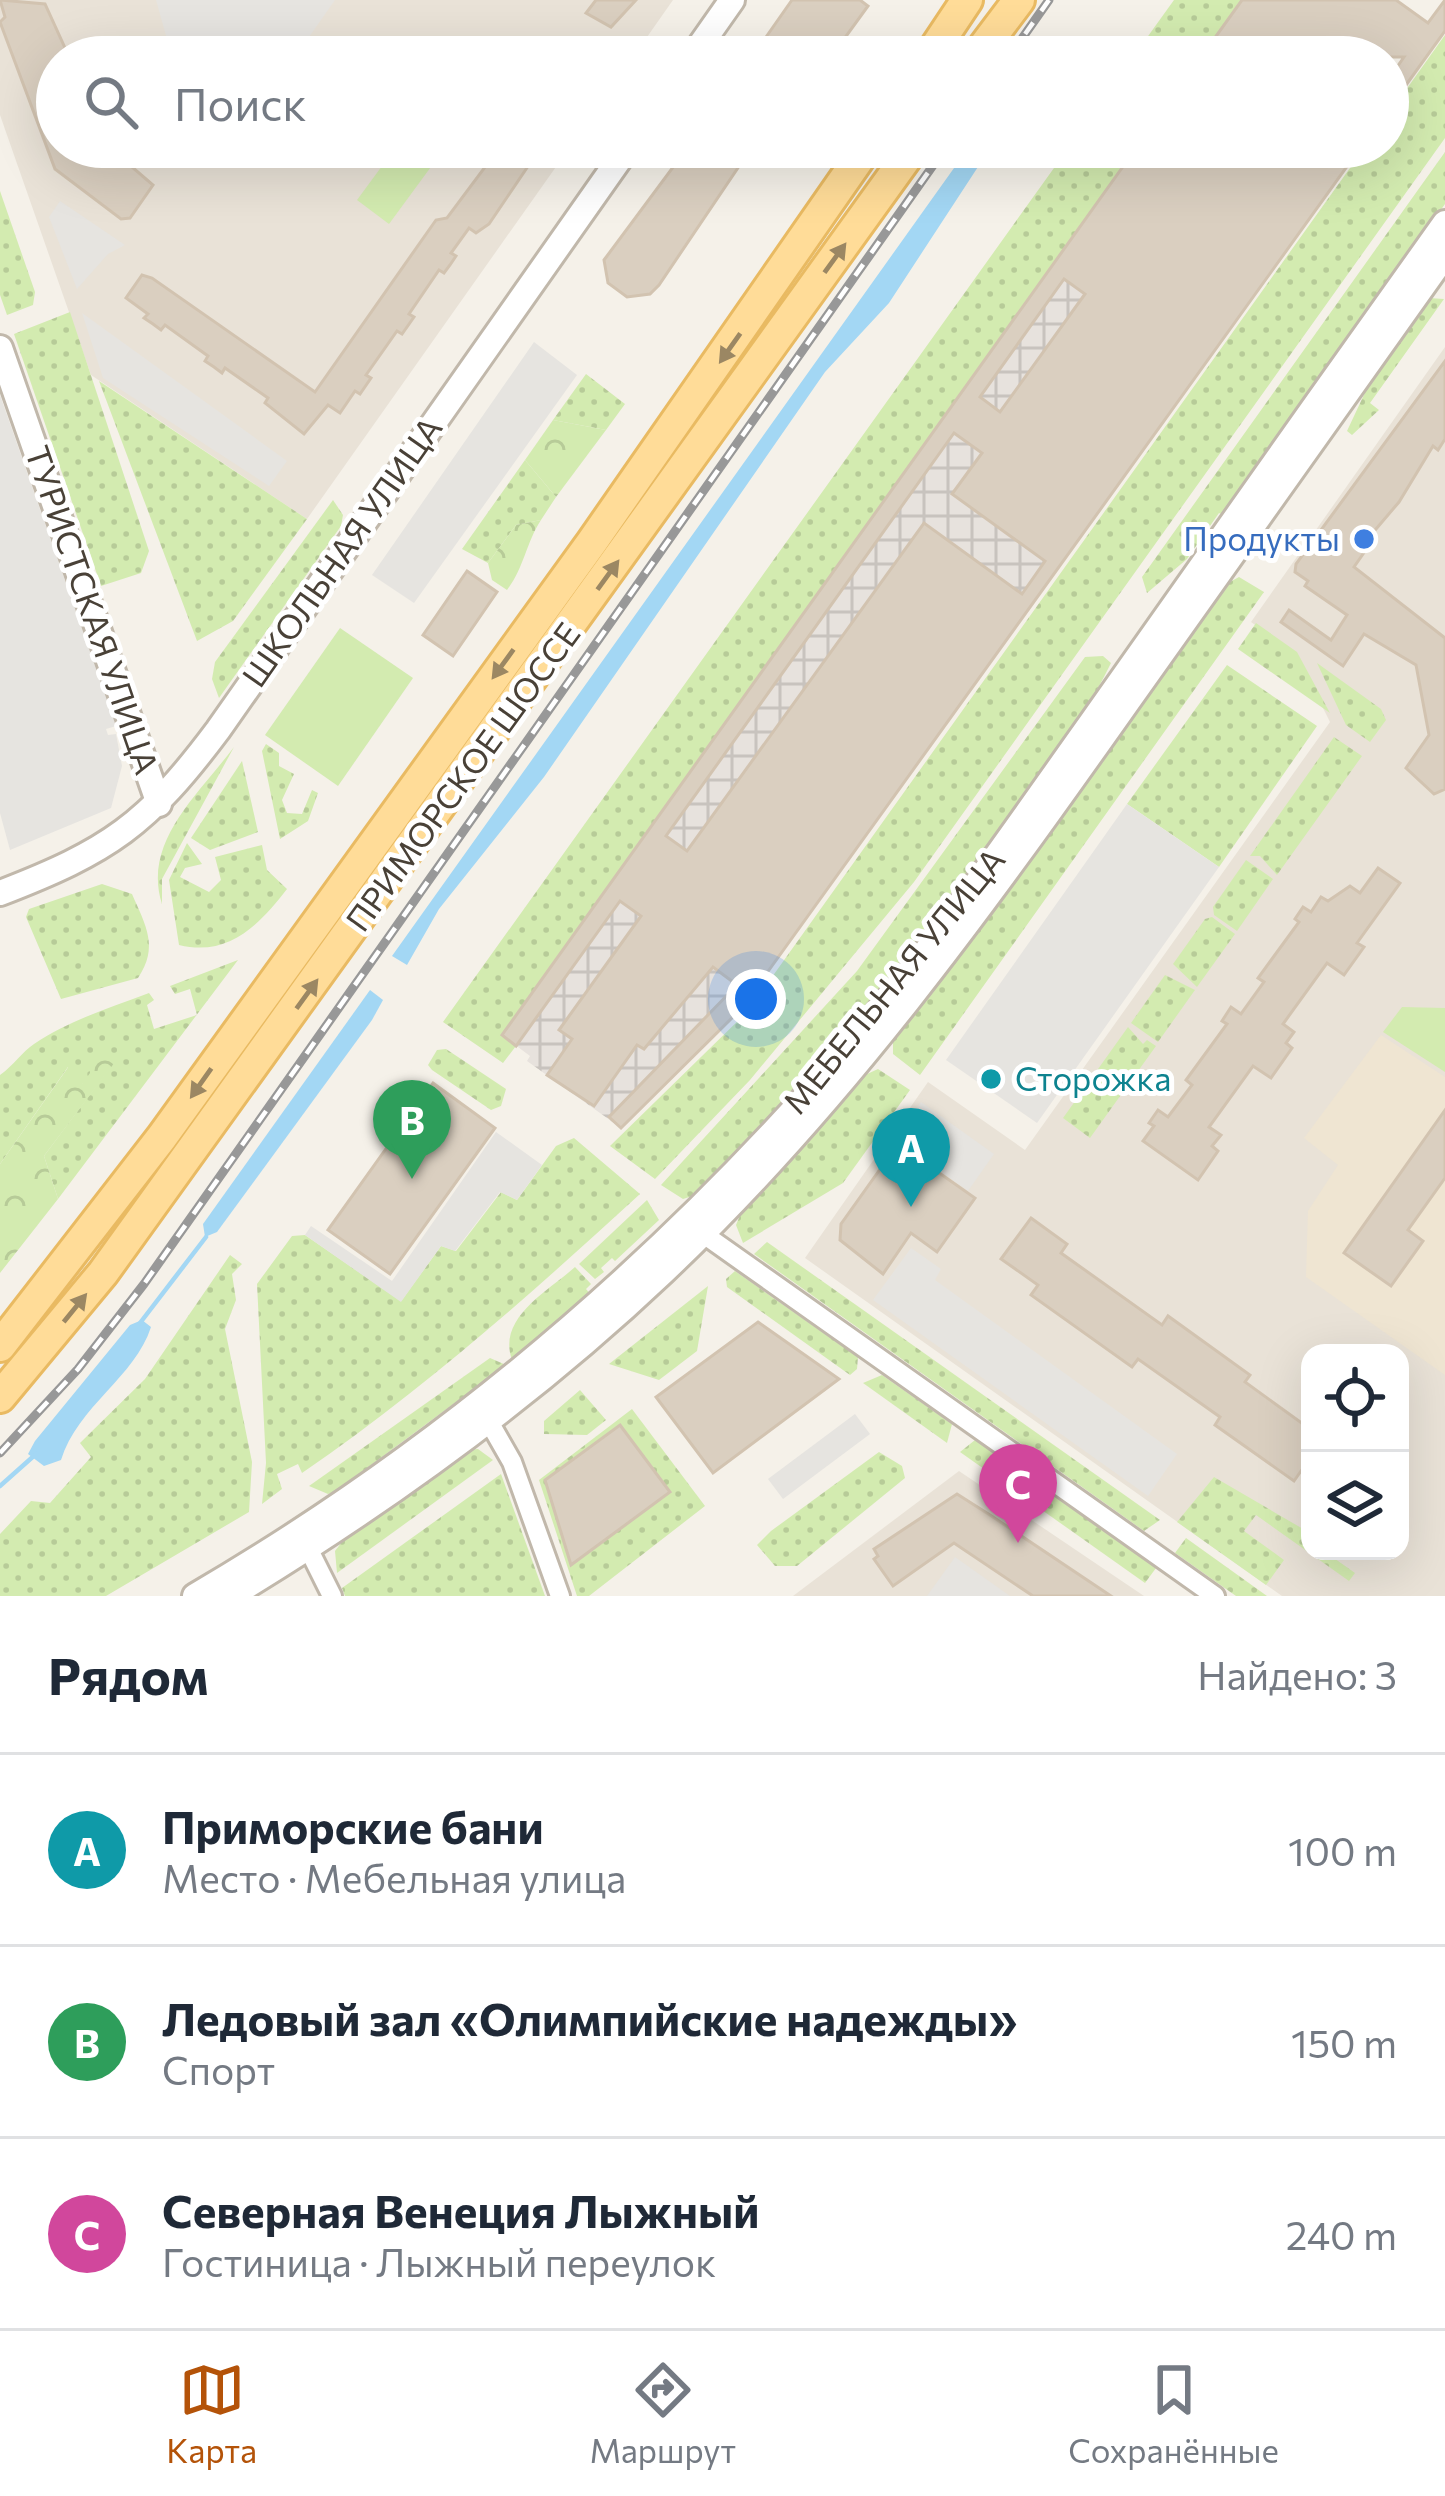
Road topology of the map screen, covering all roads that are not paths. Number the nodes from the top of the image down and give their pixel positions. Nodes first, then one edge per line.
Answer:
1 (732, 0) edge
2 (967, 0) edge
3 (1016, 0) edge
4 (707, 36) edge
5 (943, 36) edge
6 (991, 36) edge
7 (613, 168) edge
8 (853, 168) edge
9 (899, 168) edge
10 (1445, 223) edge
11 (1445, 255) edge
12 (0, 348) edge
13 (159, 804) junction
14 (0, 893) edge
15 (694, 1227) junction
16 (0, 1346) edge
17 (0, 1397) edge
18 (483, 1413) junction
19 (304, 1540) junction
20 (195, 1596) edge
21 (230, 1596) edge
22 (332, 1596) edge
23 (560, 1596) edge
24 (1215, 1596) edge

1 - 4 street
2 - 5 main road
3 - 6 main road
7 - 13 street, ШКОЛЬНАЯ УЛИЦА
8 -> 16 main road, ПРИМОРСКОЕ ШОССЕ
17 -> 9 main road, ПРИМОРСКОЕ ШОССЕ
10 - 15 street, МЕБЕЛЬНАЯ УЛИЦА
11 - 15 street, МЕБЕЛЬНАЯ УЛИЦА
12 - 13 street, ТУРИСТСКАЯ УЛИЦА
13 - 14 street, ШКОЛЬНАЯ УЛИЦА
15 - 18 street, МЕБЕЛЬНАЯ УЛИЦА
15 - 24 street
18 - 19 street, МЕБЕЛЬНАЯ УЛИЦА
18 - 23 street
19 - 20 street, МЕБЕЛЬНАЯ УЛИЦА
19 - 21 street, МЕБЕЛЬНАЯ УЛИЦА
19 - 22 street

